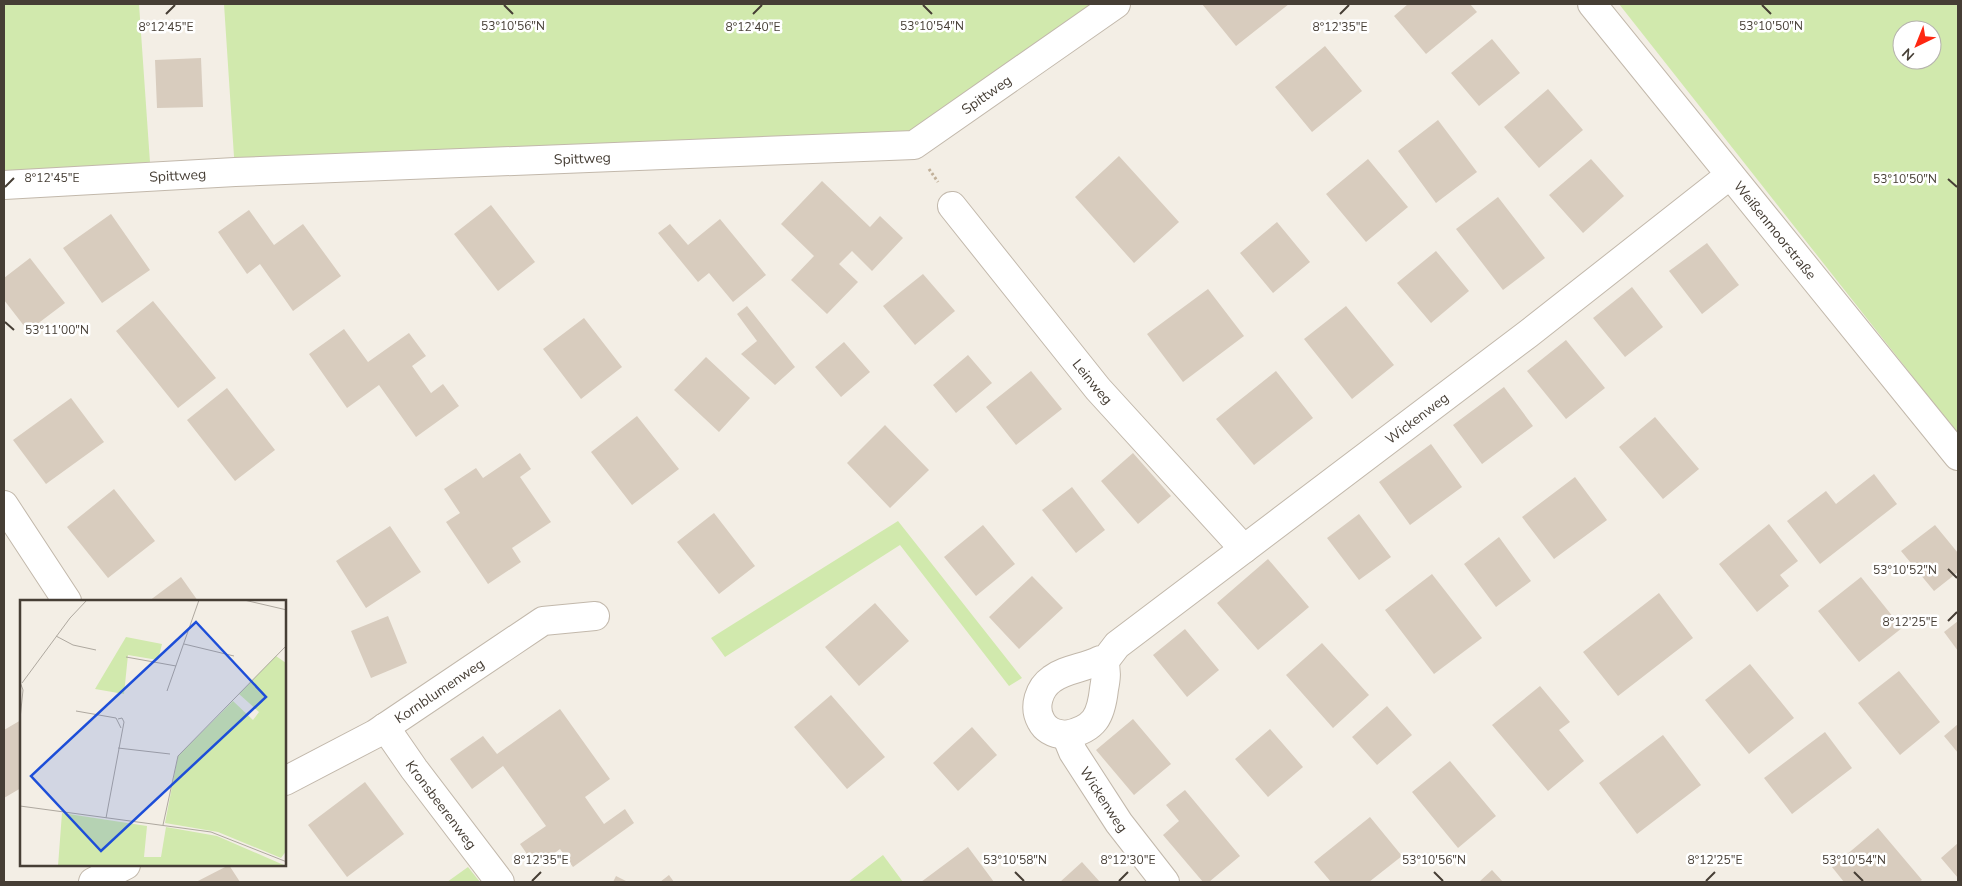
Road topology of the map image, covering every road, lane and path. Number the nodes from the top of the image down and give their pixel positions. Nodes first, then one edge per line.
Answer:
1 (1116, 4) edge
2 (1592, 4) edge
3 (914, 145) junction
4 (1730, 174) junction
5 (4, 184) edge
6 (952, 206) joint
7 (1958, 456) edge
8 (4, 505) edge
9 (1244, 549) junction
10 (66, 600) edge
11 (595, 616) dead end
12 (1104, 662) junction
13 (385, 727) junction
14 (1066, 735) junction
15 (286, 780) edge
16 (124, 866) edge
17 (92, 882) edge
18 (500, 882) edge
19 (1165, 882) edge

1 - 3 street, Spittweg
2 - 4 street, Weißenmoorstraße
3 - 5 street, Spittweg
3 - 6 path
4 - 7 street, Weißenmoorstraße
4 - 9 street, Wickenweg
6 - 9 street, Leinweg
8 - 10 street
9 - 12 street, Wickenweg
11 - 13 street, Kornblumenweg
12 - 14 street
12 - 14 street
13 - 15 street, Kornblumenweg
13 - 18 street, Kronsbeerenweg
14 - 19 street, Wickenweg
16 - 17 street

